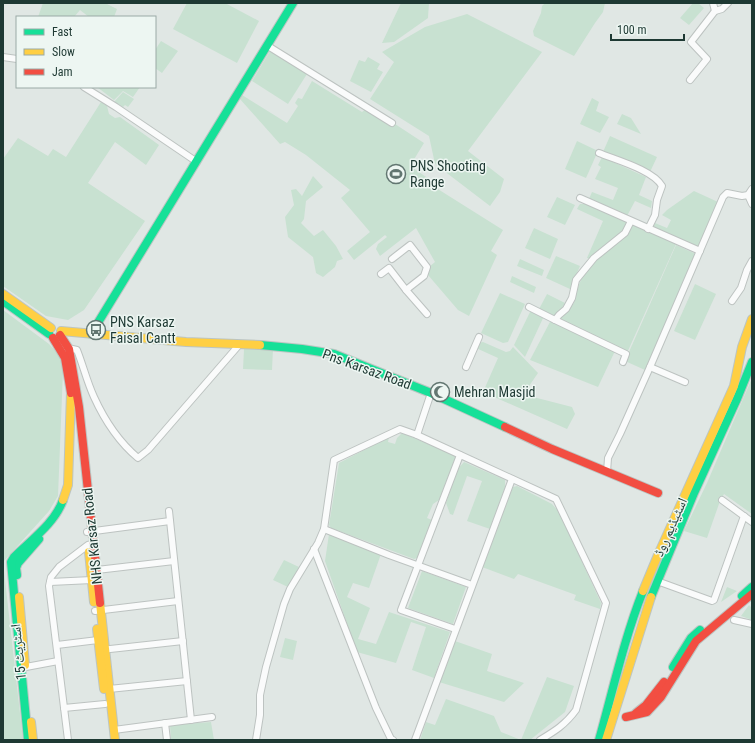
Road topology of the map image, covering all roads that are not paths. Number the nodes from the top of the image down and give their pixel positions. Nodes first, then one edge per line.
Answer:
1 (293, 3) edge
2 (713, 3) edge
3 (728, 3) edge
4 (714, 11) junction
5 (268, 46) junction
6 (3, 58) edge
7 (16, 59) edge
8 (690, 80) dead end
9 (86, 88) edge
10 (392, 123) dead end
11 (599, 153) dead end
12 (197, 162) junction
13 (750, 192) edge
14 (580, 198) dead end
15 (752, 204) edge
16 (630, 221) junction
17 (648, 229) junction
18 (700, 252) junction
19 (392, 259) dead end
20 (752, 261) edge
21 (381, 274) dead end
22 (406, 290) junction
23 (3, 294) edge
24 (3, 301) edge
25 (732, 301) dead end
26 (528, 307) dead end
27 (427, 314) dead end
28 (752, 319) edge
29 (555, 320) junction
30 (55, 333) junction
31 (91, 334) junction
32 (479, 337) dead end
33 (239, 345) junction
34 (68, 348) junction
35 (623, 362) dead end
36 (752, 362) edge
37 (466, 367) dead end
38 (650, 367) junction
39 (685, 382) dead end
40 (71, 392) junction
41 (431, 393) junction
42 (417, 435) junction
43 (80, 442) junction
44 (460, 455) junction
45 (607, 472) junction
46 (512, 479) junction
47 (68, 485) junction
48 (658, 494) dead end
49 (722, 500) dead end
50 (169, 511) dead end
51 (744, 516) junction
52 (170, 521) junction
53 (752, 522) edge
54 (324, 529) junction
55 (89, 531) junction
56 (88, 545) junction
57 (314, 549) junction
58 (174, 561) junction
59 (418, 565) junction
60 (94, 575) junction
61 (657, 581) junction
62 (50, 582) junction
63 (472, 585) junction
64 (751, 593) edge
65 (178, 601) junction
66 (98, 611) junction
67 (734, 620) dead end
68 (752, 624) edge
69 (455, 629) junction
70 (98, 640) junction
71 (183, 641) junction
72 (56, 645) junction
73 (103, 650) junction
74 (58, 661) junction
75 (26, 667) junction
76 (187, 681) junction
77 (107, 696) junction
78 (64, 708) junction
79 (630, 716) dead end
80 (212, 717) dead end
81 (191, 720) junction
82 (165, 723) junction
83 (114, 730) junction
84 (28, 740) edge
85 (33, 740) edge
86 (68, 740) edge
87 (109, 740) edge
88 (115, 740) edge
89 (167, 740) edge
90 (256, 740) edge
91 (393, 740) edge
92 (415, 740) edge
93 (540, 740) edge
94 (599, 740) edge
95 (606, 740) edge

1 - 5 street
2 - 4 street
3 - 4 street
4 - 8 street
5 - 10 street
5 - 12 street
6 - 7 street
9 - 12 street
11 - 17 street
12 - 31 street
13 - 15 street
13 - 18 street
14 - 16 street
16 - 17 street
16 - 29 street
17 - 18 street
18 - 38 street
19 - 22 street
20 - 25 street
21 - 22 street
22 - 27 street
23 - 30 street, NHS Karsaz Road
24 - 30 street, NHS Karsaz Road
26 - 29 street
28 - 94 street, اسٹیڈیم روڈ
29 - 35 street
30 - 31 street, Pns Karsaz Road
30 - 34 street, NHS Karsaz Road
30 - 40 street, NHS Karsaz Road
31 - 33 street, Pns Karsaz Road
32 - 37 street
33 - 34 street
33 - 41 street, Pns Karsaz Road
34 - 43 street, NHS Karsaz Road
36 - 61 street, اسٹیڈیم روڈ
38 - 39 street
38 - 45 street
40 - 43 street, NHS Karsaz Road
40 - 47 street, اسٹریٹ 15
41 - 42 street
41 - 45 street, Pns Karsaz Road
42 - 44 street
42 - 54 street
43 - 55 street, NHS Karsaz Road
44 - 46 street
44 - 59 street
45 - 48 street, Pns Karsaz Road
46 - 63 street
46 - 93 street
47 - 75 street
47 - 84 street, اسٹریٹ 15
49 - 51 street
50 - 52 street
51 - 53 street
51 - 61 street
52 - 55 street
52 - 58 street
54 - 57 street
54 - 59 street
55 - 56 street, NHS Karsaz Road
55 - 60 street, NHS Karsaz Road
56 - 60 street, NHS Karsaz Road
56 - 62 street
57 - 90 street
57 - 91 street
58 - 60 street
58 - 65 street
59 - 63 street
59 - 69 street
60 - 62 street
60 - 66 street, NHS Karsaz Road
61 - 95 street, اسٹیڈیم روڈ
62 - 72 street
63 - 69 street
64 - 79 street
65 - 66 street
65 - 71 street
66 - 70 street, NHS Karsaz Road
66 - 73 street, NHS Karsaz Road
67 - 68 street
69 - 92 street
70 - 72 street
70 - 73 street, NHS Karsaz Road
71 - 73 street
71 - 76 street
72 - 74 street
73 - 77 street, NHS Karsaz Road
74 - 75 street
74 - 78 street
75 - 85 street
76 - 77 street
76 - 81 street
77 - 78 street
77 - 83 street, NHS Karsaz Road
77 - 87 street, NHS Karsaz Road
78 - 86 street
80 - 81 street
81 - 82 street
82 - 83 street
82 - 89 street
83 - 88 street, NHS Karsaz Road

